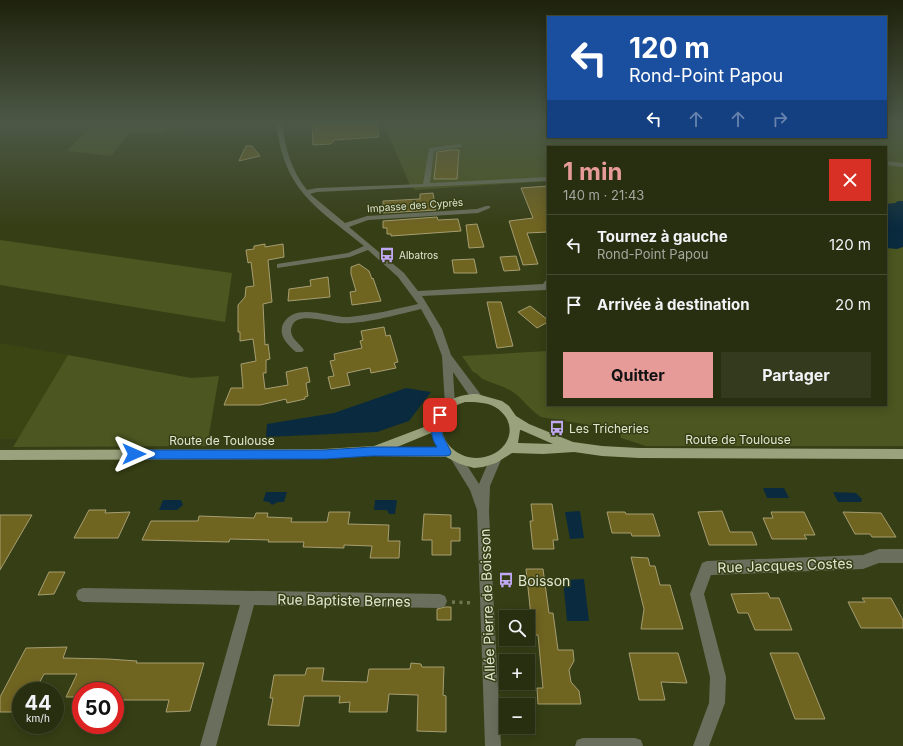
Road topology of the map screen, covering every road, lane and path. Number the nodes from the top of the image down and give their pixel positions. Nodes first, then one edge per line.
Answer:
1 (285, 157) edge
2 (430, 157) edge
3 (887, 163) edge
4 (903, 165) edge
5 (547, 179) edge
6 (426, 185) junction
7 (305, 193) junction
8 (488, 207) dead end
9 (344, 226) junction
10 (368, 247) junction
11 (280, 266) dead end
12 (547, 284) edge
13 (416, 294) junction
14 (424, 305) junction
15 (299, 350) dead end
16 (447, 356) junction
17 (477, 398) junction
18 (450, 405) junction
19 (513, 419) junction
20 (436, 427) junction
21 (574, 447) junction
22 (510, 448) junction
23 (372, 451) junction
24 (446, 452) junction
25 (903, 454) edge
26 (0, 455) edge
27 (457, 459) junction
28 (495, 460) junction
29 (483, 512) junction
30 (903, 556) edge
31 (83, 596) dead end
32 (248, 598) junction
33 (440, 601) joint
34 (487, 604) junction
35 (208, 746) edge
36 (493, 746) edge
37 (583, 746) edge
38 (635, 746) edge
39 (702, 746) edge

1 - 7 street
2 - 6 street
3 - 4 street
5 - 6 street
6 - 7 street
7 - 9 street
8 - 9 street, Impasse des Cyprès
9 - 10 street
10 - 11 street
10 - 13 street
12 - 13 street
13 - 14 street
14 - 15 street
14 - 16 street
16 - 17 street
16 - 18 street
17 - 18 main road
17 - 19 main road
18 - 20 main road
19 - 21 main road, Route de Toulouse
19 - 22 main road
20 - 23 main road, Route de Toulouse
20 - 24 main road
21 - 22 main road, Route de Toulouse
21 - 25 main road, Route de Toulouse
22 - 28 main road
23 - 24 main road, Route de Toulouse
23 - 26 main road, Route de Toulouse
24 - 27 main road
27 - 28 main road
27 - 29 street, Allée Pierre de Boisson
28 - 29 street, Allée Pierre de Boisson
29 - 34 street, Allée Pierre de Boisson
30 - 39 street, Rue Jacques Costes
31 - 32 street, Rue Baptiste Bernes
32 - 33 street, Rue Baptiste Bernes
32 - 35 street
33 - 34 path
34 - 36 street, Allée Pierre de Boisson
37 - 38 street

